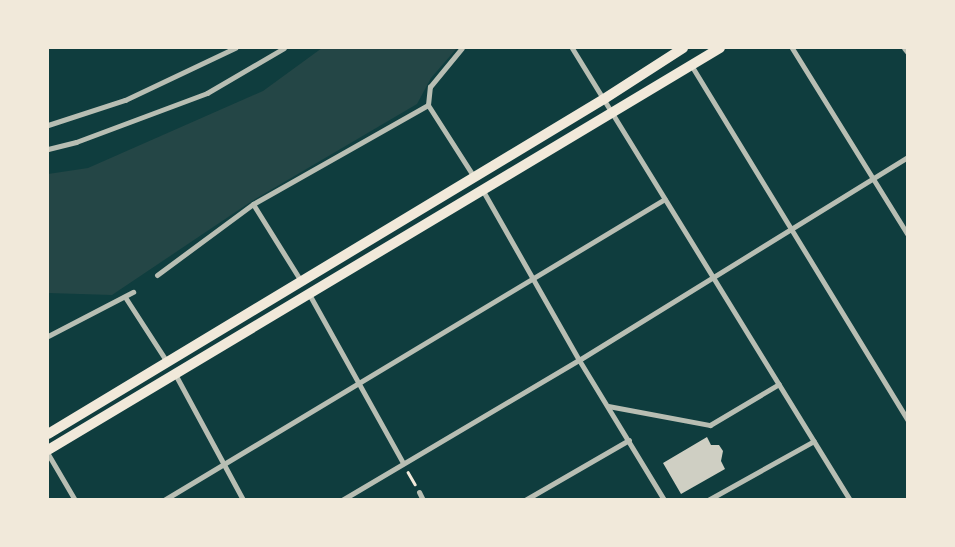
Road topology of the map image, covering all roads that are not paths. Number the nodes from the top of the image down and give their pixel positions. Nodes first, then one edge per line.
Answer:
1 (235, 48) edge
2 (284, 48) edge
3 (462, 48) edge
4 (572, 48) edge
5 (681, 48) edge
6 (720, 48) edge
7 (792, 48) edge
8 (904, 48) edge
9 (908, 53) edge
10 (691, 65) junction
11 (604, 99) junction
12 (428, 105) junction
13 (613, 114) junction
14 (48, 125) edge
15 (48, 148) edge
16 (908, 157) edge
17 (474, 177) junction
18 (872, 178) junction
19 (483, 191) junction
20 (665, 199) junction
21 (253, 204) junction
22 (791, 229) junction
23 (908, 235) edge
24 (157, 275) dead end
25 (713, 277) junction
26 (534, 280) junction
27 (301, 282) junction
28 (133, 292) dead end
29 (309, 294) junction
30 (125, 298) junction
31 (48, 336) edge
32 (579, 360) junction
33 (167, 362) junction
34 (175, 374) junction
35 (359, 384) junction
36 (779, 384) junction
37 (608, 406) junction
38 (908, 420) edge
39 (48, 434) edge
40 (629, 440) junction
41 (814, 441) junction
42 (48, 450) edge
43 (48, 454) edge
44 (403, 463) junction
45 (223, 465) junction
46 (419, 492) road end
47 (75, 500) edge
48 (164, 500) edge
49 (243, 500) edge
50 (342, 500) edge
51 (423, 500) edge
52 (525, 500) edge
53 (664, 500) edge
54 (708, 500) edge
55 (850, 500) edge

1 - 14 street
2 - 15 street
3 - 12 street
4 - 11 street
5 - 11 main road
6 - 10 main road
7 - 18 street
8 - 9 street
10 - 13 main road
10 - 22 street
11 - 13 street
11 - 17 main road
12 - 17 street
12 - 21 street
13 - 19 main road
13 - 20 street
16 - 18 street
17 - 27 main road
18 - 22 street
18 - 23 street
19 - 26 street
19 - 29 main road
20 - 25 street
20 - 26 street
21 - 24 street
21 - 27 street
22 - 25 street
22 - 38 street
25 - 32 street
25 - 36 street
26 - 32 street
26 - 35 street
27 - 33 main road
28 - 30 street
29 - 34 main road
29 - 35 street
30 - 31 street
30 - 33 street
32 - 37 street
32 - 44 street
33 - 39 main road
34 - 42 main road
34 - 45 street
35 - 44 street
35 - 45 street
36 - 37 street
36 - 41 street
37 - 40 street
40 - 52 street
40 - 53 street
41 - 54 street
41 - 55 street
43 - 47 street
44 - 50 street
45 - 48 street
45 - 49 street
46 - 51 street

